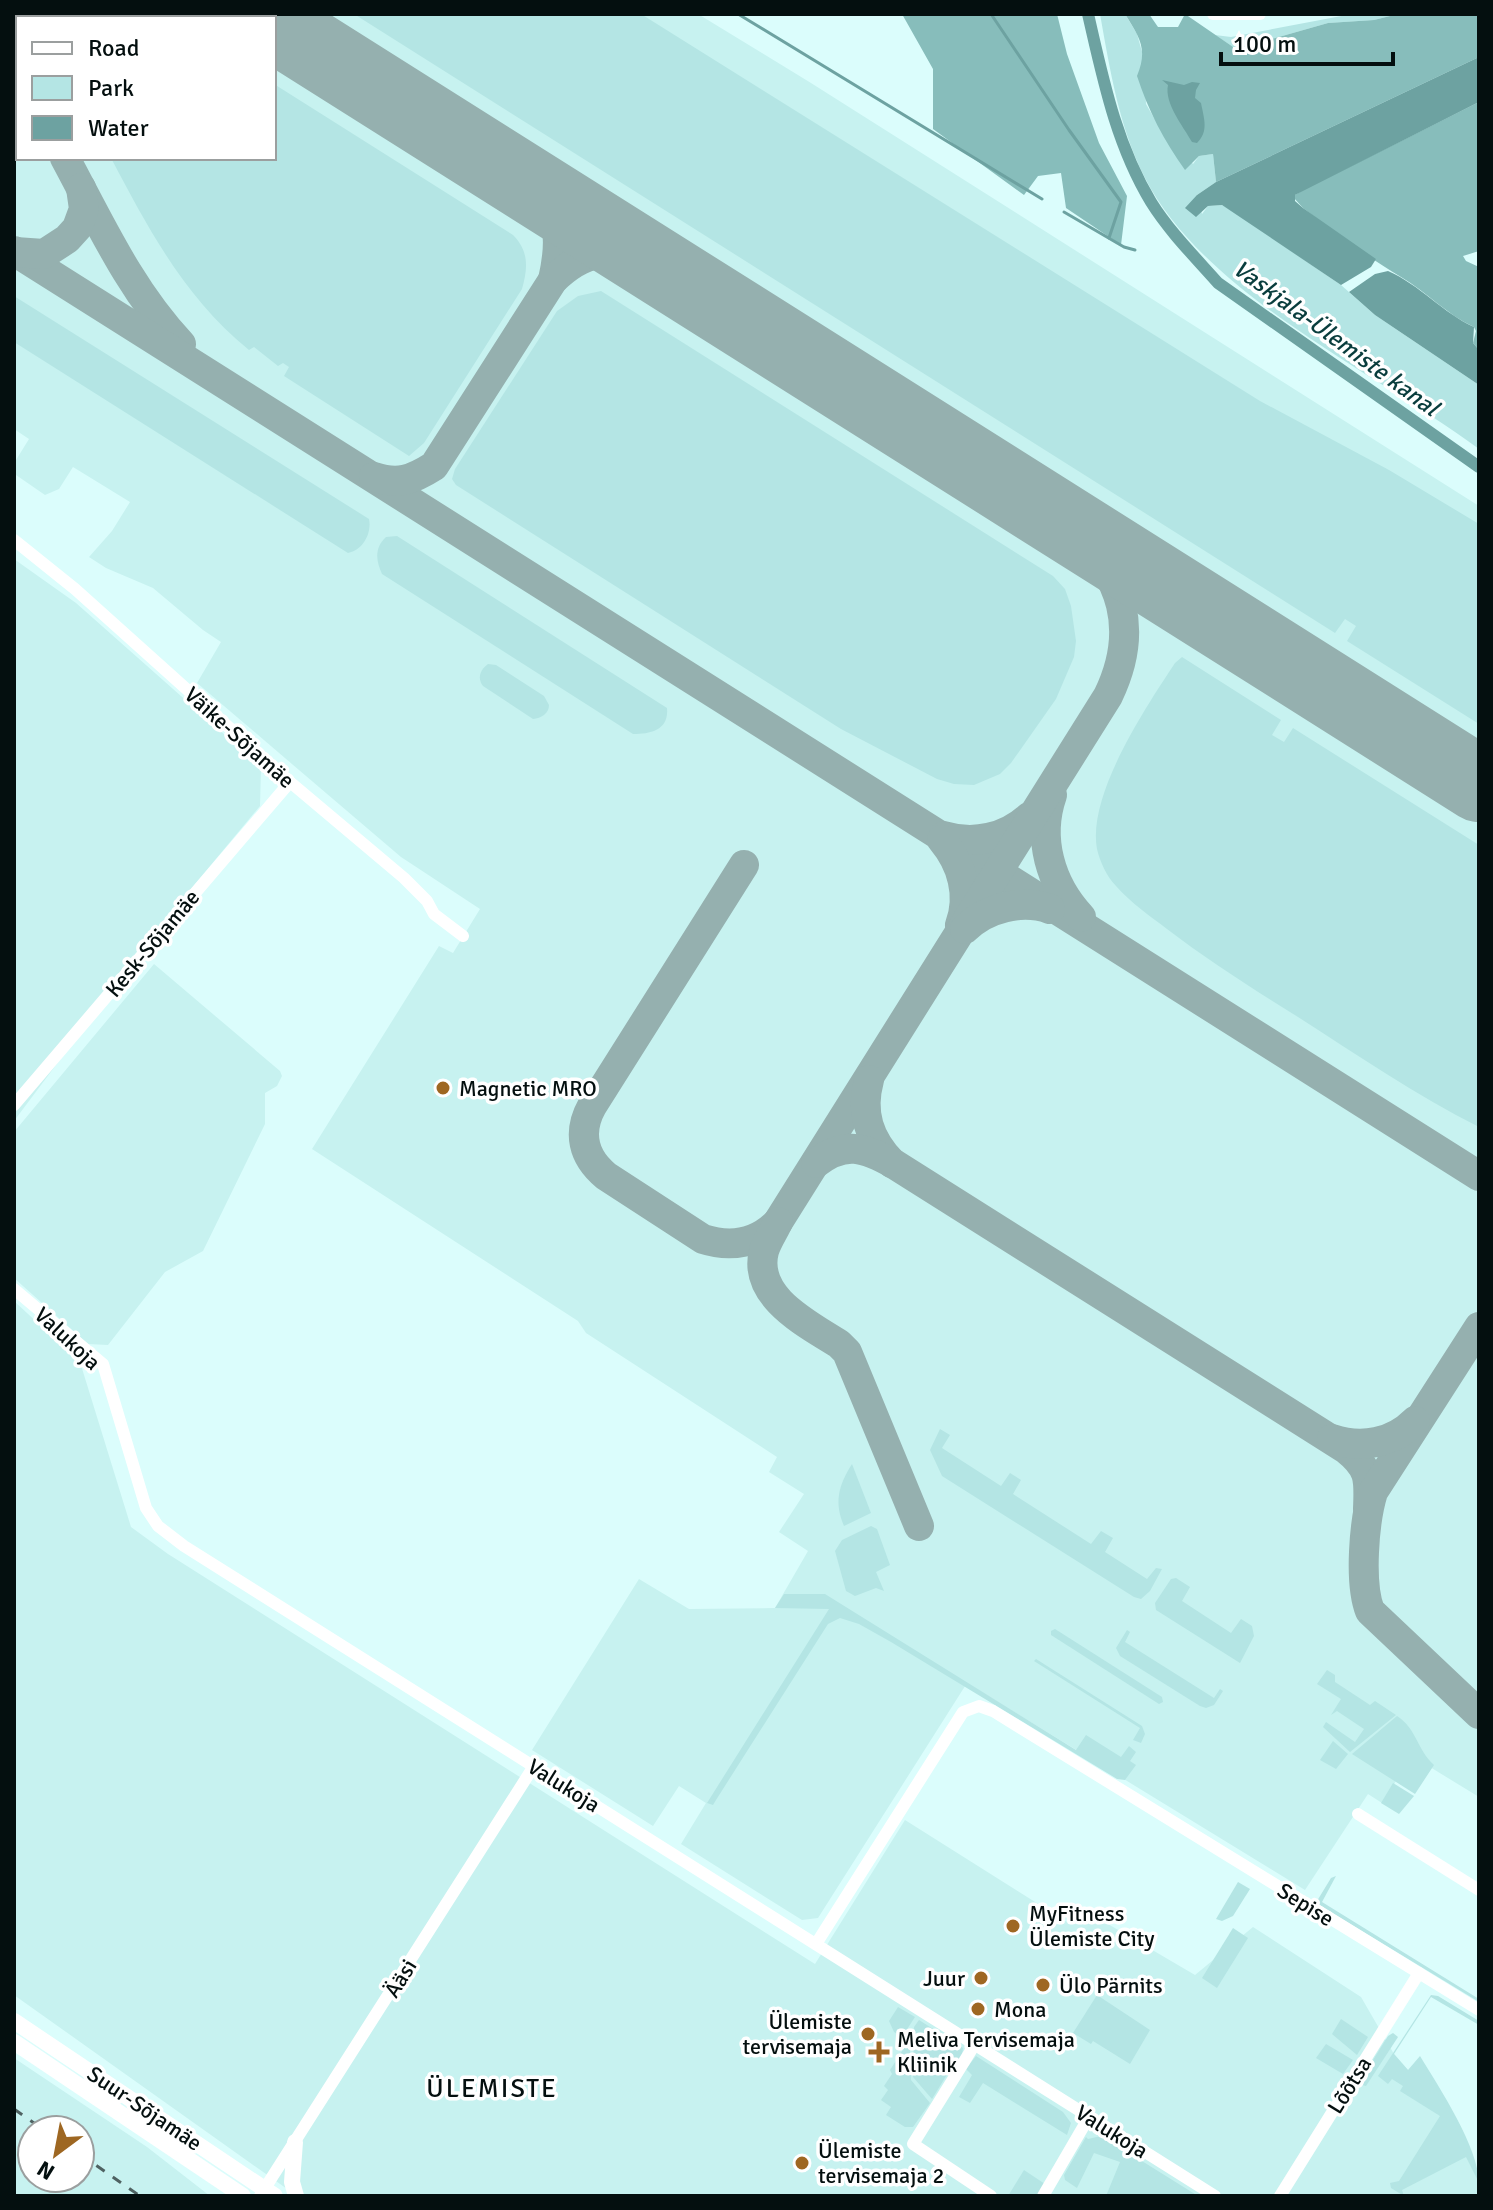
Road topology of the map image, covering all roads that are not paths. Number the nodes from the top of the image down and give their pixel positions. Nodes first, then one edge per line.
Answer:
1 (1213, 14) edge
2 (1260, 14) edge
3 (14, 540) edge
4 (290, 782) junction
5 (463, 936) dead end
6 (14, 1105) edge
7 (14, 1289) edge
8 (534, 1766) junction
9 (1358, 1814) dead end
10 (1479, 1890) edge
11 (816, 1944) junction
12 (1419, 1973) junction
13 (1479, 2010) edge
14 (14, 2021) edge
15 (14, 2042) edge
16 (975, 2044) junction
17 (1089, 2117) junction
18 (295, 2142) junction
19 (267, 2194) edge
20 (243, 2196) edge
21 (296, 2196) edge
22 (991, 2196) edge
23 (1043, 2196) edge
24 (1215, 2196) edge
25 (1280, 2196) edge

1 - 2 street
3 - 4 street, Väike-Sõjamäe
4 - 5 street, Väike-Sõjamäe
4 - 6 street, Kesk-Sõjamäe
7 - 8 street, Valukoja
8 - 11 street, Valukoja
8 - 18 street, Ääsi
9 - 10 street
11 - 12 street, Sepise
11 - 16 street, Valukoja
12 - 13 street, Sepise
12 - 25 street, Lõõtsa
14 - 19 main road, Suur-Sõjamäe
15 - 20 main road, Suur-Sõjamäe
16 - 17 street, Valukoja
16 - 22 street
17 - 23 street
17 - 24 street, Valukoja
18 - 19 street, Ääsi
18 - 21 main road

